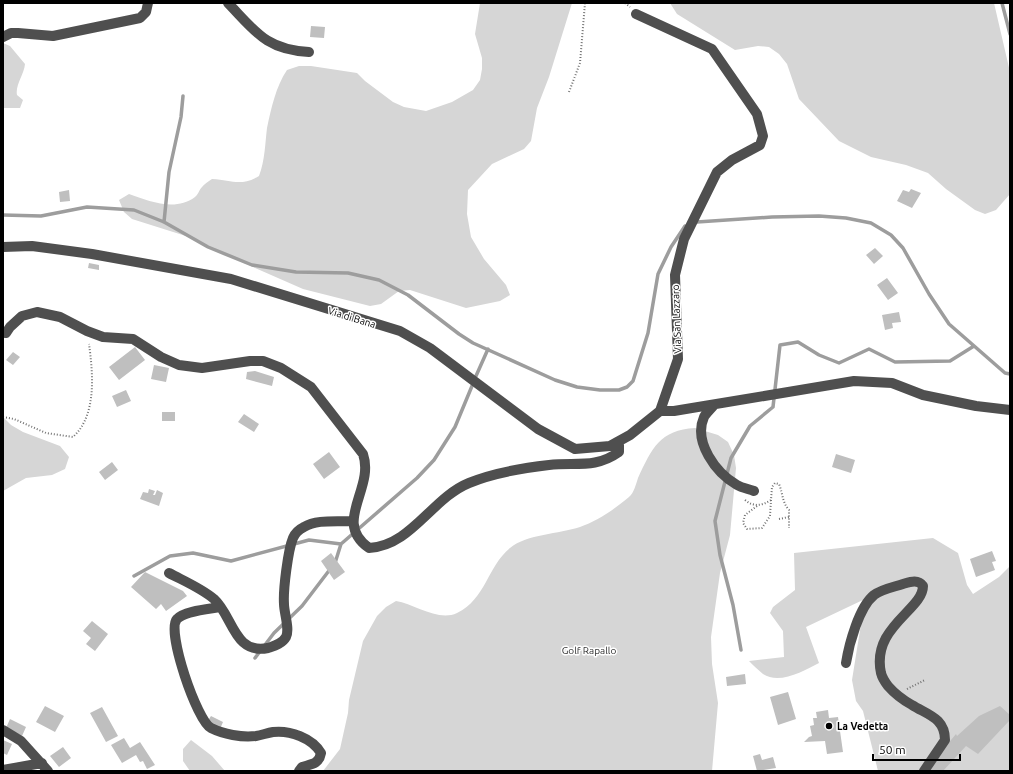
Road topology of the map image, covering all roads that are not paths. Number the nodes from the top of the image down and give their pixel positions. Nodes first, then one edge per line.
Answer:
1 (148, 3) edge
2 (228, 3) edge
3 (636, 14) dead end
4 (3, 37) edge
5 (309, 52) dead end
6 (3, 247) edge
7 (6, 333) dead end
8 (714, 405) junction
9 (1010, 410) edge
10 (660, 411) junction
11 (619, 441) junction
12 (754, 491) dead end
13 (352, 522) junction
14 (169, 573) dead end
15 (220, 607) junction
16 (846, 663) dead end
17 (3, 730) edge
18 (45, 767) edge
19 (3, 770) edge
20 (300, 771) edge
21 (924, 771) edge

1 - 4 street
2 - 5 street
3 - 10 street, Via San Lazzaro
6 - 11 street, Via di Bana
7 - 13 street
8 - 9 street
8 - 10 street
8 - 12 street
10 - 11 street, Via di Bana
11 - 13 street
13 - 15 street
14 - 15 street
15 - 20 street
16 - 21 street
17 - 18 street
18 - 19 street

